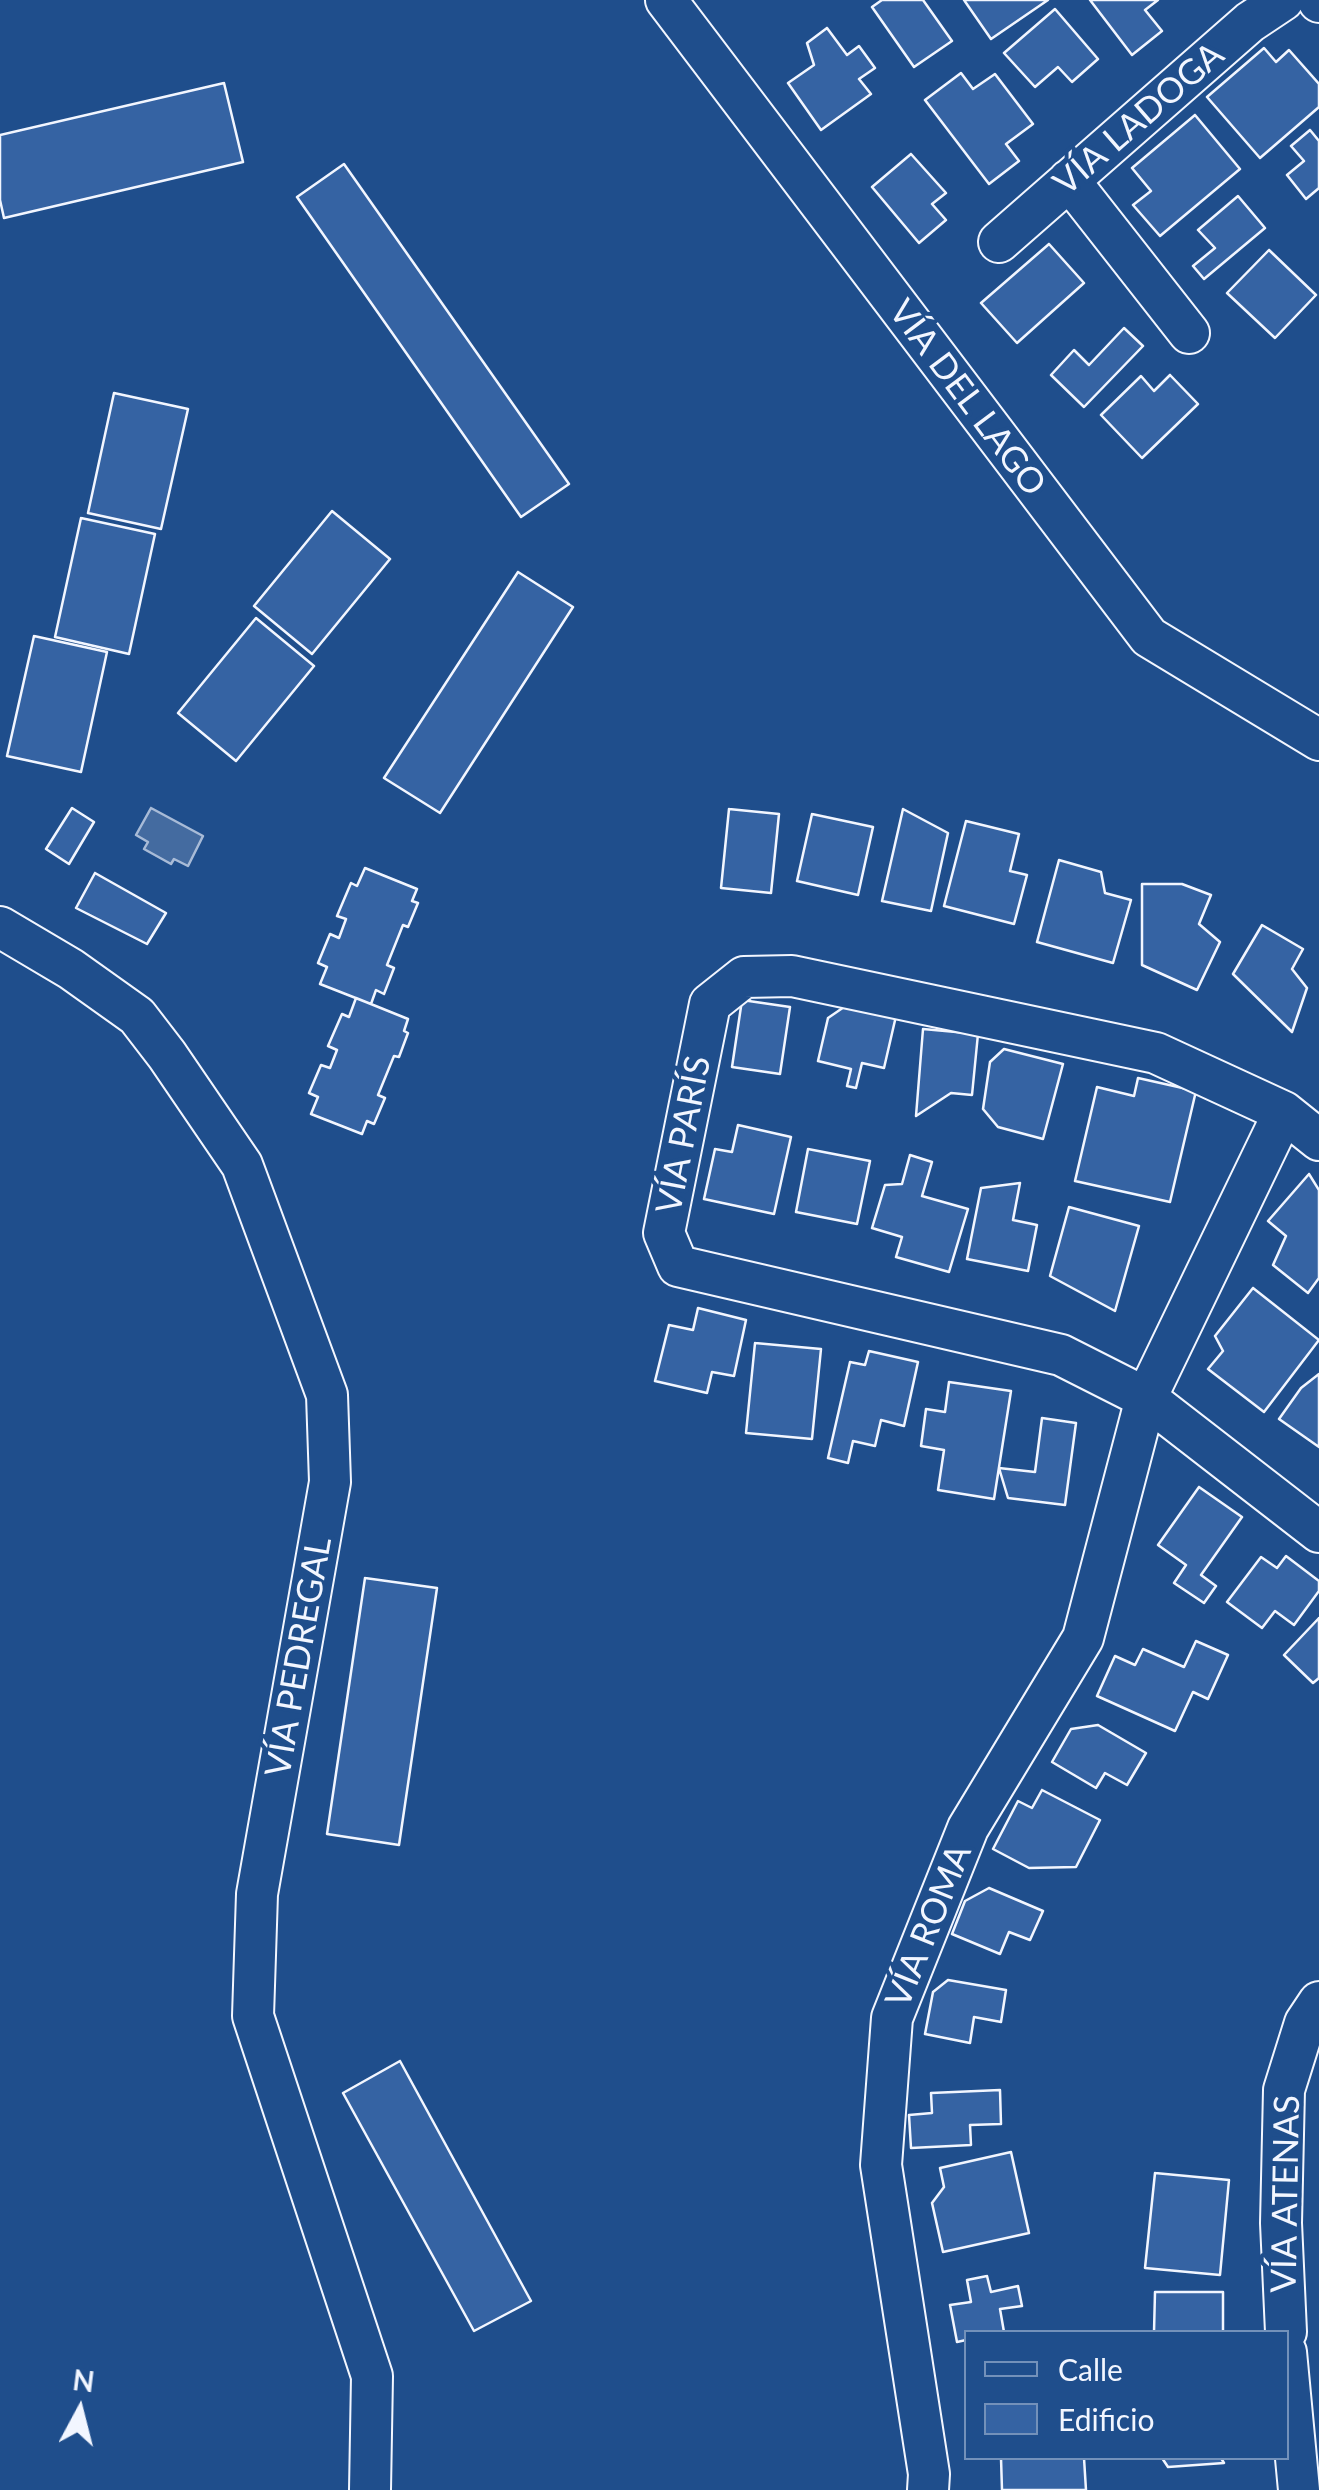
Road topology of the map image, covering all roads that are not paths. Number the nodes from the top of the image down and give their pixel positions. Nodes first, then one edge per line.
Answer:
1 (666, 0) edge
2 (1256, 7) edge
3 (1069, 180) junction
4 (998, 242) dead end
5 (1189, 333) dead end
6 (1319, 740) edge
7 (0, 927) edge
8 (1284, 1112) junction
9 (1319, 1140) edge
10 (1146, 1398) junction
11 (1319, 1532) edge
12 (1319, 2002) edge
13 (1286, 2330) edge
14 (1289, 2382) edge
15 (370, 2490) edge
16 (928, 2490) edge
17 (1300, 2490) edge

1 - 6 street, VÍA DEL LAGO
2 - 3 street, VÍA LADOGA
3 - 4 street, VÍA LADOGA
3 - 5 street
7 - 15 street, VÍA PEDREGAL
8 - 9 street, VÍA PARÍS
8 - 10 street, VÍA ROMA
8 - 10 street, VÍA PARÍS
10 - 11 street, VÍA PARÍS
10 - 16 street, VÍA ROMA
12 - 13 street, VÍA ATENAS
14 - 17 street

